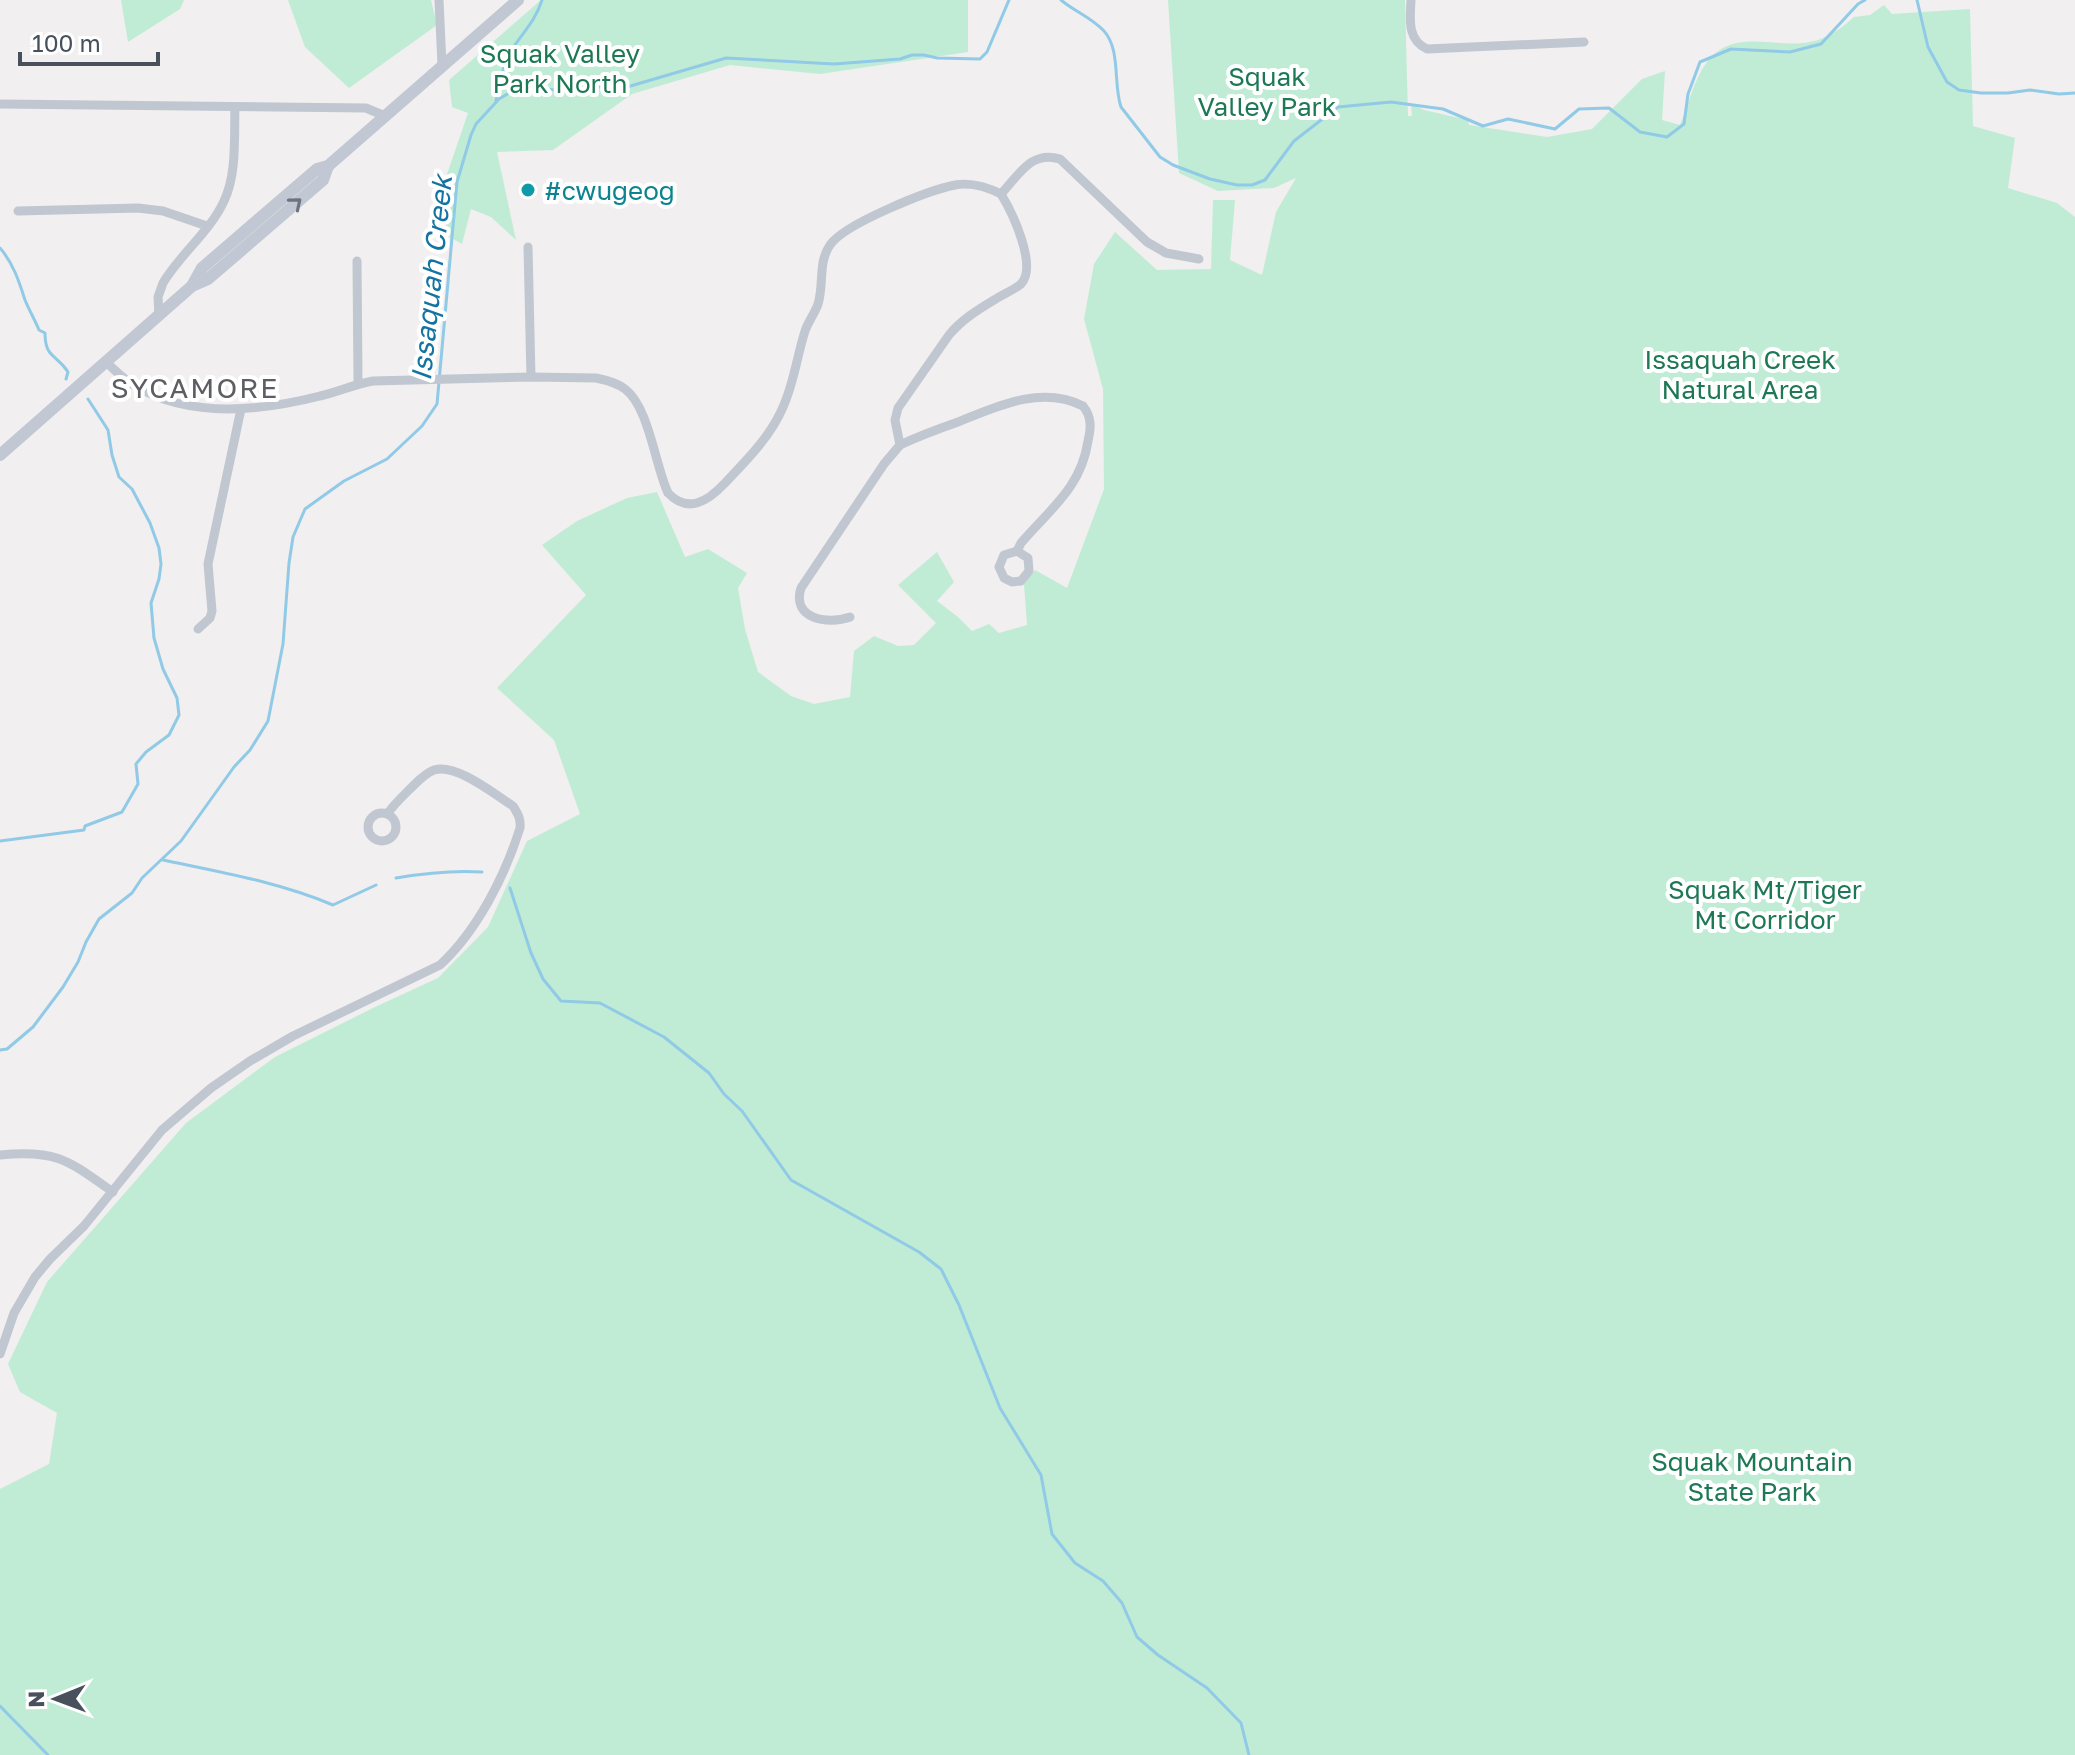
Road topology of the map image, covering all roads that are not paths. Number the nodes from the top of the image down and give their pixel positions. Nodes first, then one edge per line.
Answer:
1 (439, 0) edge
2 (518, 0) edge
3 (1411, 0) edge
4 (1584, 42) dead end
5 (442, 65) junction
6 (0, 104) edge
7 (235, 107) junction
8 (385, 116) junction
9 (1001, 194) junction
10 (18, 211) dead end
11 (207, 226) junction
12 (528, 247) dead end
13 (1199, 259) dead end
14 (357, 261) dead end
15 (159, 316) junction
16 (107, 363) junction
17 (531, 377) junction
18 (358, 383) junction
19 (241, 409) junction
20 (900, 445) junction
21 (0, 455) edge
22 (1017, 551) dead end
23 (850, 617) dead end
24 (198, 629) dead end
25 (388, 813) dead end
26 (0, 1155) edge
27 (113, 1192) junction
28 (0, 1354) edge

1 - 5 street
2 - 5 main road
3 - 4 street
5 - 8 main road
6 - 7 street
7 - 8 street
7 - 11 street
8 - 15 main road
9 - 13 street
9 - 17 street
9 - 20 street
10 - 11 street
11 - 15 street
12 - 17 street
14 - 18 street
15 - 16 main road
16 - 19 street
16 - 21 main road
17 - 18 street
18 - 19 street
19 - 24 street
20 - 22 street
20 - 23 street
25 - 27 street
26 - 27 street
27 - 28 street

